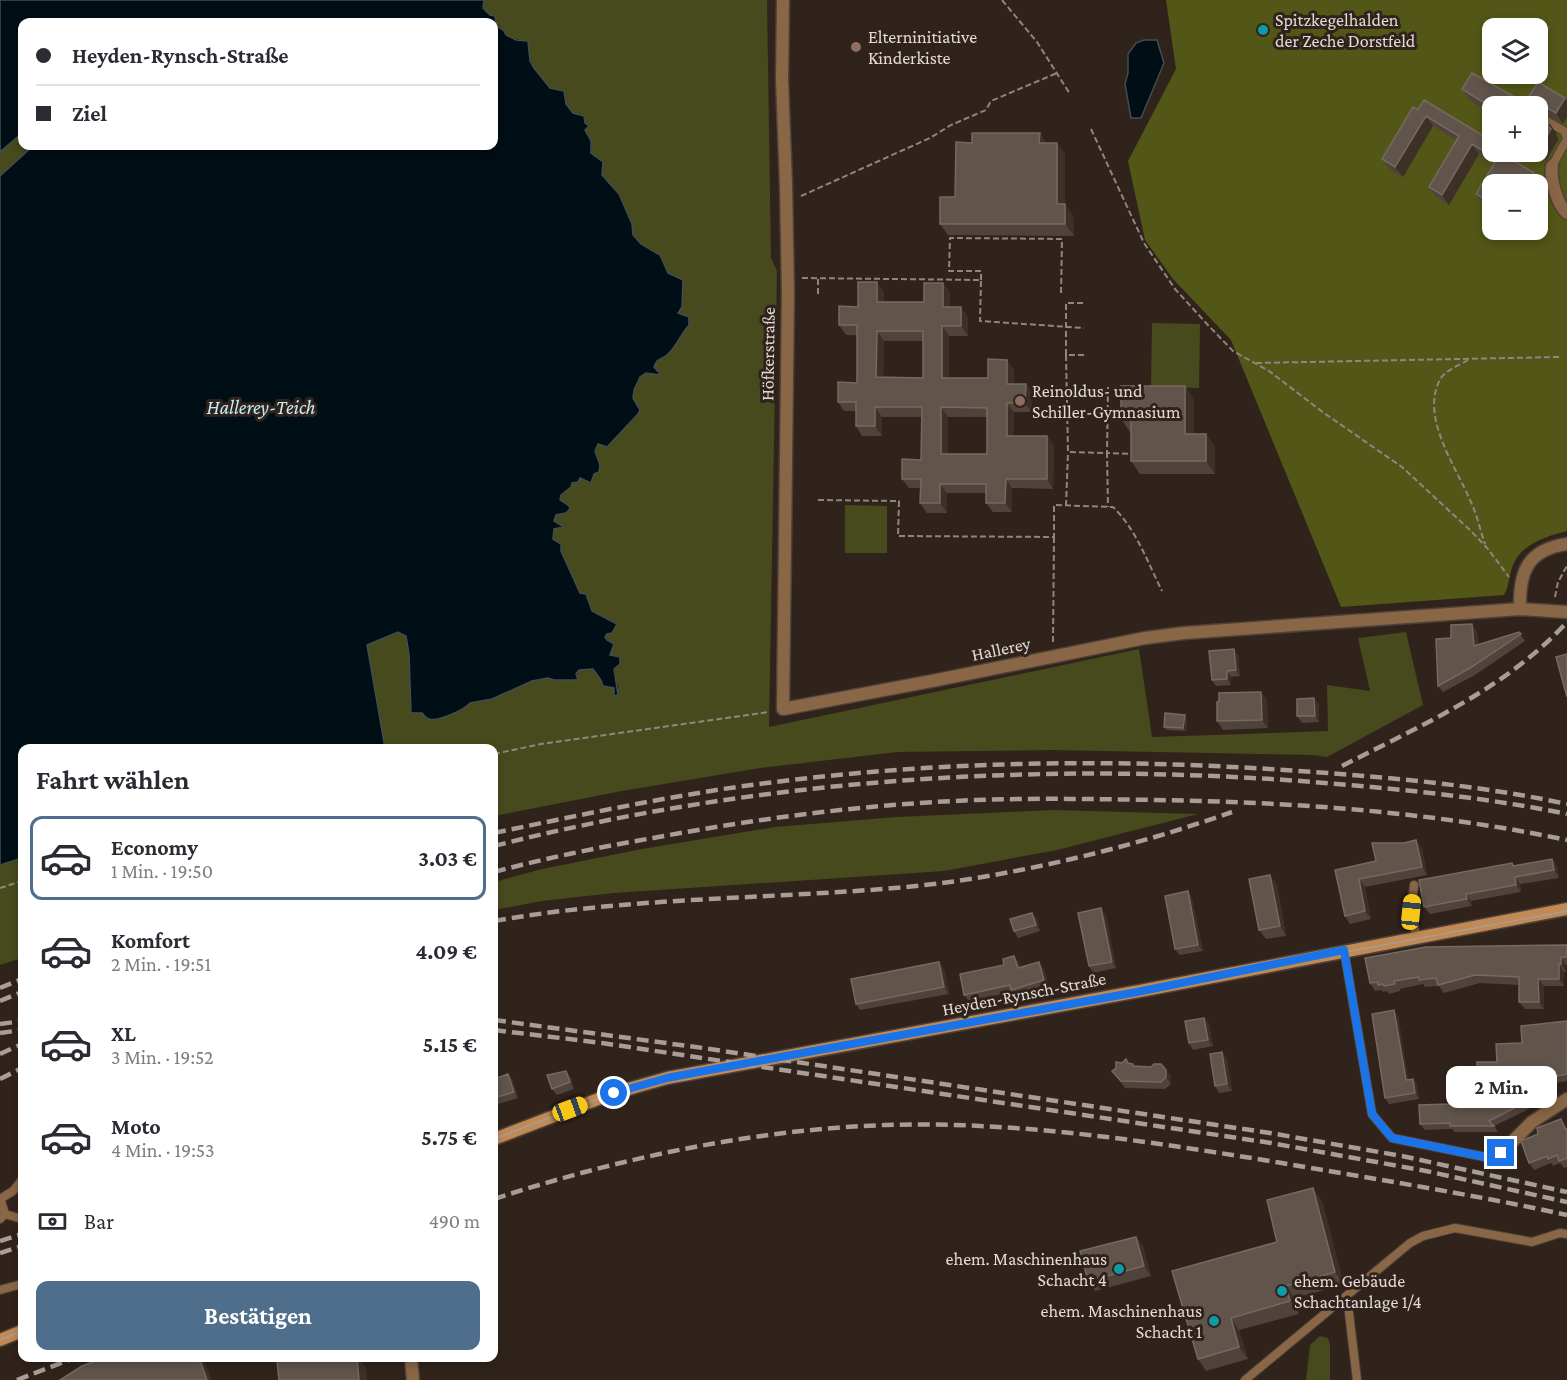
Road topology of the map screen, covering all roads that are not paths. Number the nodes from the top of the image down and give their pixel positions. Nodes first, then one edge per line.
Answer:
1 (783, 0) edge
2 (1548, 122) edge
3 (1567, 138) edge
4 (1552, 166) joint
5 (1567, 213) edge
6 (1567, 544) edge
7 (1520, 609) junction
8 (1561, 611) edge
9 (783, 709) joint
10 (1414, 885) dead end
11 (1567, 909) edge
12 (1416, 936) junction
13 (1344, 950) junction
14 (1567, 1099) edge
15 (498, 1137) edge
16 (1501, 1153) joint
17 (18, 1185) edge
18 (0, 1198) edge
19 (2, 1217) edge
20 (18, 1219) edge
21 (1567, 1234) edge
22 (18, 1285) edge
23 (0, 1290) edge
24 (1347, 1296) junction
25 (18, 1333) edge
26 (0, 1340) edge
27 (411, 1362) edge
28 (413, 1380) edge
29 (1245, 1380) edge
30 (1357, 1380) edge

1 - 9 street, Höfkerstraße
2 - 3 lane
3 - 4 lane
4 - 5 street
6 - 7 street
7 - 8 street, Hallerey
7 - 9 street, Hallerey
10 - 12 lane
11 - 12 main road, Heyden-Rynsch-Straße
12 - 13 main road, Heyden-Rynsch-Straße
13 - 15 main road, Heyden-Rynsch-Straße
13 - 16 lane
14 - 16 street
17 - 18 lane
18 - 19 lane
19 - 20 lane
21 - 24 lane
22 - 23 lane
24 - 29 lane
24 - 30 lane
25 - 26 main road
27 - 28 street

